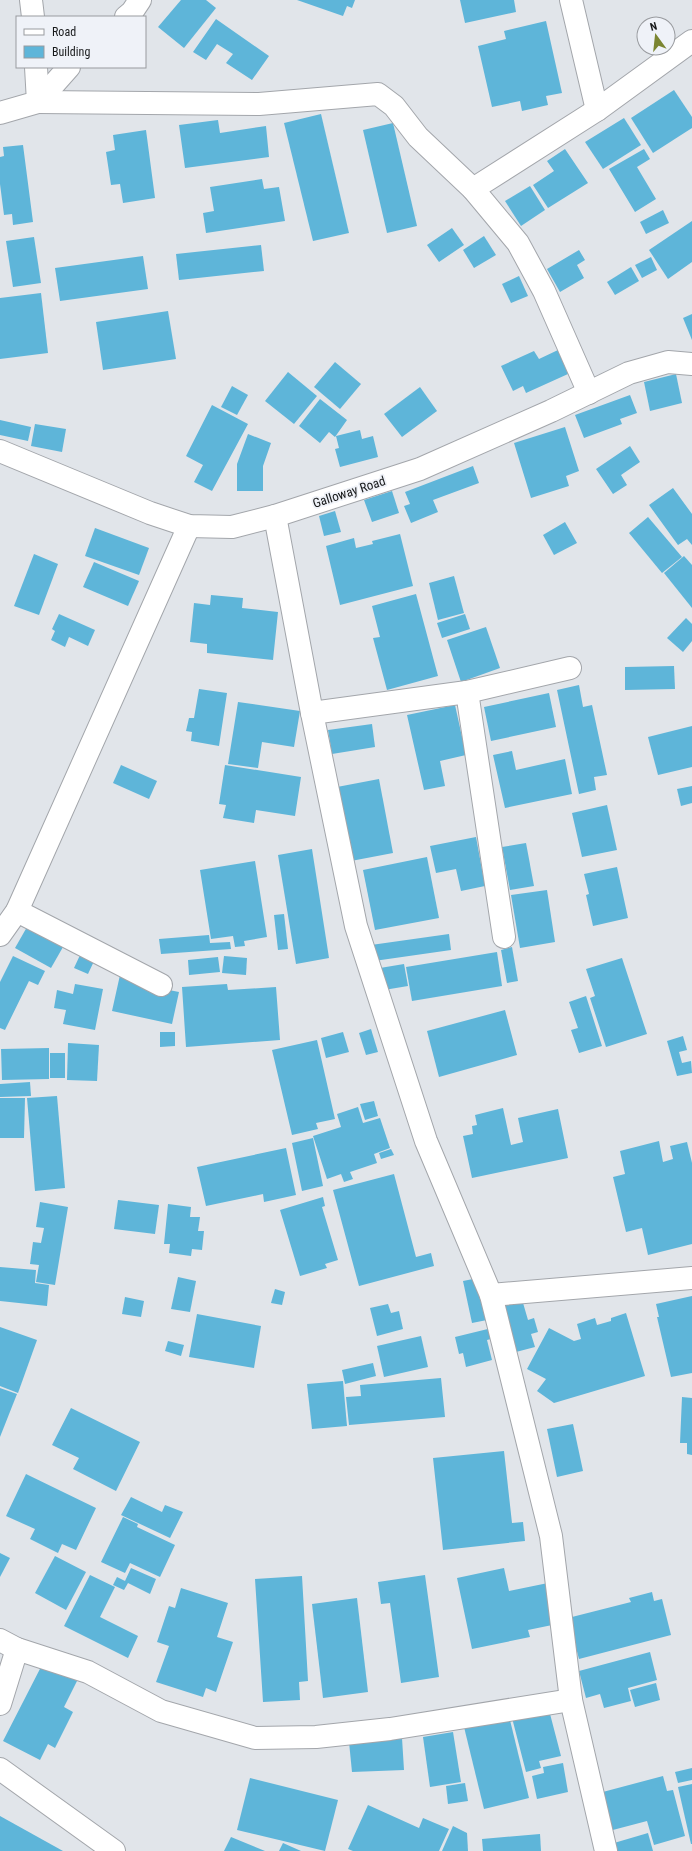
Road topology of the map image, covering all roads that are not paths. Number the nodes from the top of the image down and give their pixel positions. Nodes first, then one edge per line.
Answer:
1 (31, 0) edge
2 (140, 0) edge
3 (571, 0) edge
4 (33, 16) edge
5 (127, 16) edge
6 (692, 41) edge
7 (36, 68) edge
8 (68, 68) edge
9 (38, 102) junction
10 (597, 110) junction
11 (0, 113) edge
12 (473, 189) junction
13 (692, 364) edge
14 (589, 393) junction
15 (0, 451) edge
16 (275, 516) junction
17 (189, 526) junction
18 (570, 668) dead end
19 (466, 692) junction
20 (312, 713) junction
21 (17, 911) junction
22 (0, 935) edge
23 (504, 937) dead end
24 (161, 985) dead end
25 (692, 1278) edge
26 (491, 1295) junction
27 (9, 1644) edge
28 (571, 1700) junction
29 (0, 1704) edge
30 (0, 1769) edge
31 (114, 1851) edge
32 (606, 1851) edge

1 - 4 street
2 - 5 street
3 - 10 street
6 - 10 street
7 - 9 street
8 - 9 street
9 - 11 street
9 - 12 street
10 - 12 street
12 - 14 street
13 - 14 street, Galloway Road
14 - 16 street, Galloway Road
15 - 17 street, Galloway Road
16 - 17 street, Galloway Road
16 - 20 street
17 - 21 street
18 - 19 street
19 - 20 street
19 - 23 street
20 - 26 street
21 - 22 street
21 - 24 street
25 - 26 street
26 - 28 street
27 - 28 street
27 - 29 street
28 - 32 street
30 - 31 street

